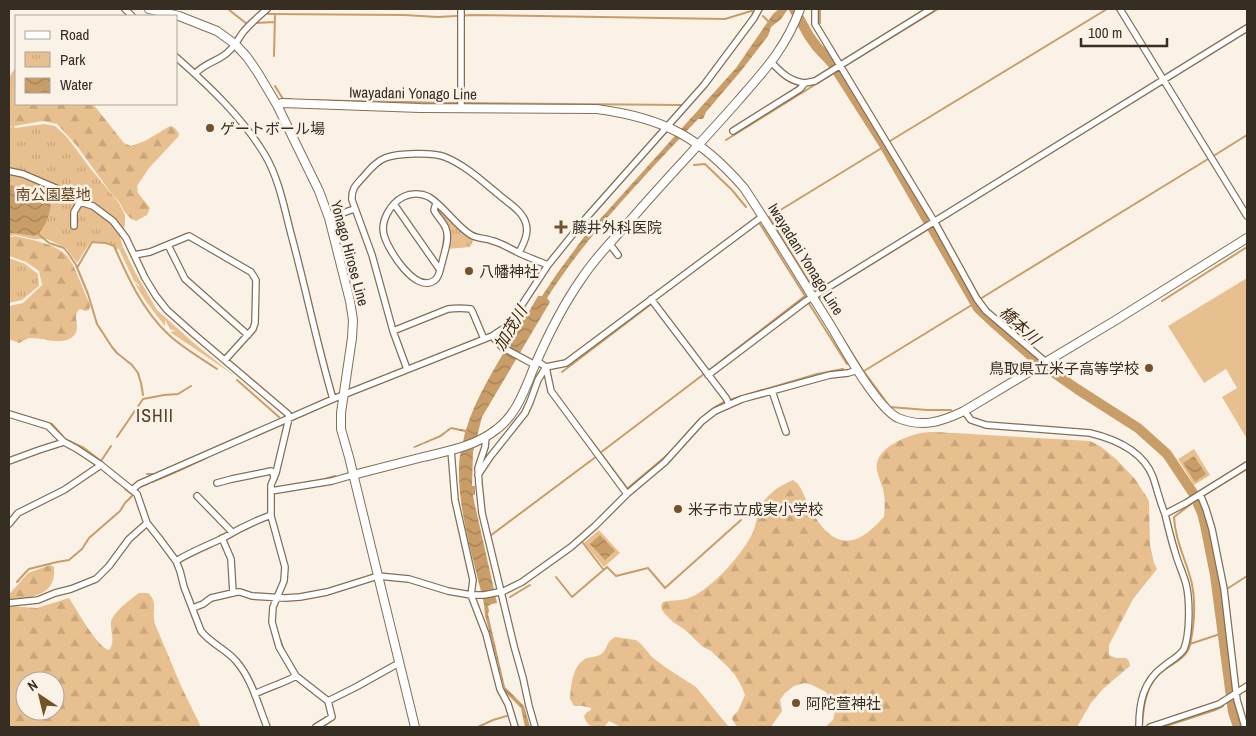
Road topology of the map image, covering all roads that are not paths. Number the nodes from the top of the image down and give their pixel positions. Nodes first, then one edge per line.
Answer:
1 (148, 9) edge
2 (267, 9) edge
3 (461, 9) edge
4 (759, 9) edge
5 (800, 9) edge
6 (815, 9) edge
7 (931, 9) edge
8 (1120, 9) edge
9 (175, 15) edge
10 (178, 16) edge
11 (1247, 28) edge
12 (235, 44) junction
13 (178, 59) edge
14 (771, 62) junction
15 (837, 67) junction
16 (194, 74) junction
17 (1164, 79) junction
18 (805, 83) junction
19 (277, 105) junction
20 (461, 107) junction
21 (669, 127) junction
22 (733, 131) dead end
23 (695, 142) junction
24 (9, 171) edge
25 (80, 202) junction
26 (436, 203) junction
27 (394, 204) junction
28 (354, 209) junction
29 (763, 216) junction
30 (1247, 216) edge
31 (329, 218) junction
32 (931, 223) junction
33 (74, 226) dead end
34 (1247, 238) edge
35 (609, 243) junction
36 (168, 245) junction
37 (519, 253) junction
38 (134, 254) junction
39 (618, 255) dead end
40 (548, 265) junction
41 (440, 270) junction
42 (812, 296) junction
43 (651, 299) junction
44 (393, 331) junction
45 (248, 335) junction
46 (492, 336) junction
47 (484, 339) junction
48 (226, 360) junction
49 (534, 363) junction
50 (1043, 364) junction
51 (546, 367) junction
52 (407, 369) junction
53 (858, 370) junction
54 (708, 375) junction
55 (772, 391) junction
56 (343, 396) junction
57 (333, 399) junction
58 (729, 404) junction
59 (964, 412) junction
60 (9, 414) edge
61 (289, 418) junction
62 (786, 432) dead end
63 (486, 436) junction
64 (64, 442) junction
65 (453, 449) junction
66 (9, 461) edge
67 (101, 465) junction
68 (1247, 465) edge
69 (354, 475) junction
70 (478, 475) junction
71 (274, 478) junction
72 (217, 483) dead end
73 (132, 490) junction
74 (271, 491) junction
75 (628, 494) junction
76 (1199, 495) junction
77 (197, 496) dead end
78 (1165, 514) junction
79 (271, 515) junction
80 (146, 523) junction
81 (9, 524) edge
82 (232, 532) junction
83 (222, 538) junction
84 (176, 561) junction
85 (378, 576) junction
86 (498, 592) junction
87 (233, 593) junction
88 (471, 595) junction
89 (276, 598) junction
90 (9, 603) edge
91 (193, 608) junction
92 (399, 663) junction
93 (296, 676) junction
94 (1247, 686) edge
95 (1237, 693) junction
96 (254, 694) junction
97 (328, 701) junction
98 (267, 727) edge
99 (316, 727) edge
100 (415, 727) edge
101 (515, 727) edge
102 (535, 727) edge
103 (1139, 727) edge
104 (1150, 727) edge
105 (1245, 727) edge

1 - 9 main road, Yonago Hirose Line
2 - 12 street
3 - 20 street
4 - 21 street
5 - 14 main road
6 - 15 street
7 - 15 street
8 - 17 street
10 - 12 main road, Yonago Hirose Line
11 - 17 street
12 - 16 street
12 - 19 main road, Yonago Hirose Line
13 - 16 street
14 - 18 street
14 - 23 main road
15 - 18 street
15 - 32 street
16 - 57 street
17 - 30 street
17 - 32 street
18 - 22 street
19 - 20 main road, Iwayadani Yonago Line
19 - 31 main road, Yonago Hirose Line
20 - 21 main road, Iwayadani Yonago Line
21 - 23 main road, Iwayadani Yonago Line
21 - 40 street
23 - 29 main road, Iwayadani Yonago Line
23 - 35 main road
24 - 25 street
25 - 33 street
25 - 38 street
26 - 27 street
26 - 37 street
26 - 41 street
27 - 41 street
27 - 41 street
28 - 31 street
28 - 37 street
28 - 44 street
29 - 42 main road, Iwayadani Yonago Line
29 - 43 street
31 - 56 main road, Yonago Hirose Line
32 - 42 street
32 - 50 street
34 - 50 main road, Iwayadani Yonago Line
35 - 39 street
35 - 49 main road
36 - 38 street
36 - 45 street
36 - 45 street
37 - 40 street
38 - 48 street
40 - 46 street
42 - 53 main road, Iwayadani Yonago Line
42 - 54 street
43 - 51 street
43 - 54 street
44 - 47 street
44 - 52 street
45 - 48 street
46 - 47 street
46 - 49 street
47 - 52 street
48 - 61 street
49 - 51 street
49 - 63 main road
50 - 59 main road, Iwayadani Yonago Line
51 - 70 street
51 - 75 street
52 - 56 street
53 - 55 street
53 - 59 main road, Iwayadani Yonago Line
54 - 58 street
55 - 58 street
55 - 62 street
56 - 57 street
56 - 69 main road, Yonago Hirose Line
57 - 61 street
58 - 75 street
59 - 78 street
60 - 64 street
61 - 71 street
61 - 73 street
63 - 65 main road
63 - 70 street
64 - 66 street
64 - 67 street
65 - 69 main road
65 - 88 street
67 - 73 street
67 - 81 street
68 - 76 street
69 - 74 street
69 - 85 main road, Yonago Hirose Line
70 - 86 street
71 - 72 street
71 - 74 street
73 - 80 street
74 - 79 street
75 - 86 street
76 - 78 street
76 - 95 street
77 - 82 street
78 - 103 street
79 - 82 street
79 - 89 street
80 - 84 street
80 - 90 street
82 - 83 street
83 - 84 street
83 - 87 street
84 - 91 street
85 - 88 street
85 - 89 street
85 - 92 main road, Yonago Hirose Line
86 - 88 street
86 - 102 street
87 - 89 street
87 - 91 street
88 - 101 street
89 - 93 street
91 - 96 street
92 - 97 street
92 - 100 main road, Yonago Hirose Line
93 - 96 street
93 - 97 street
94 - 95 street
95 - 104 street
95 - 105 street
96 - 98 street
97 - 99 street

